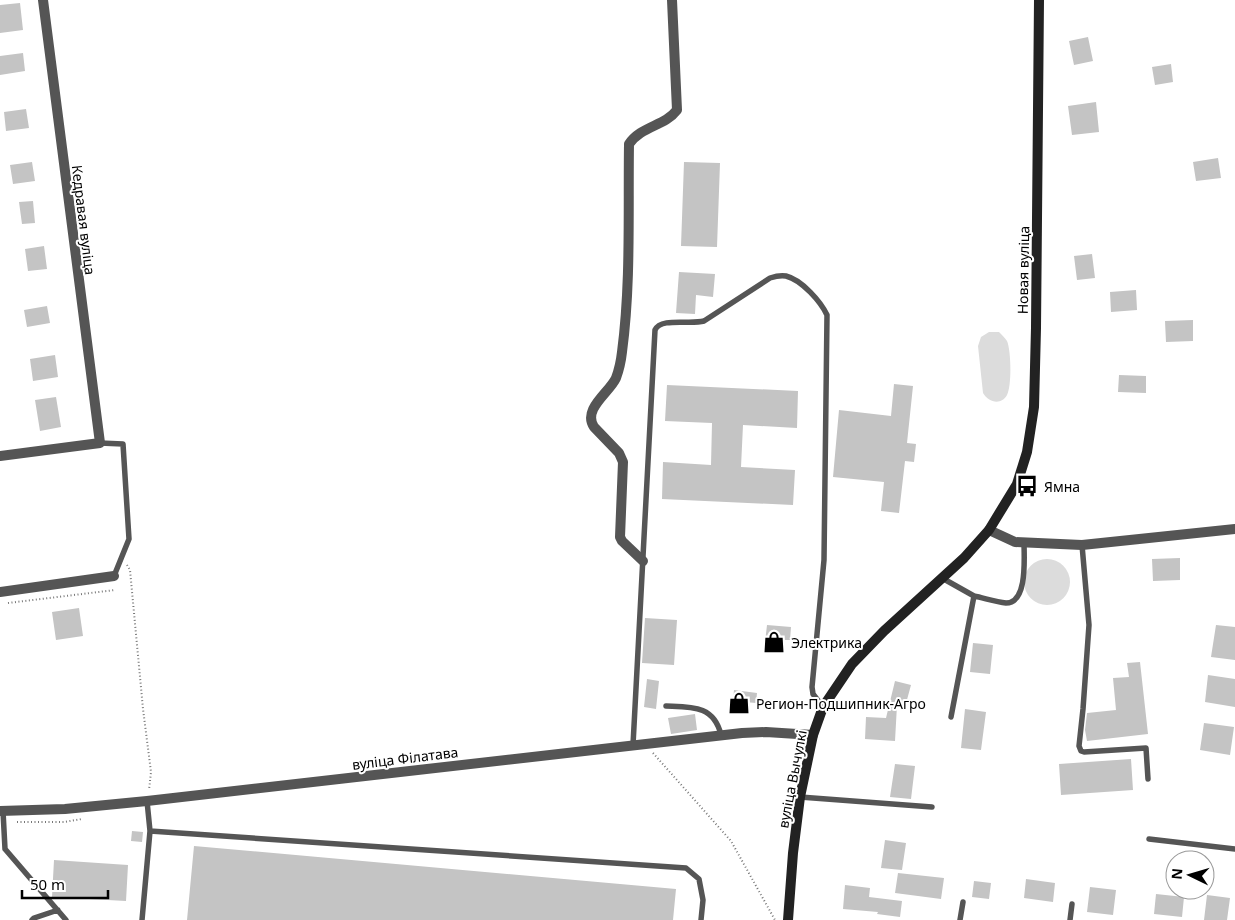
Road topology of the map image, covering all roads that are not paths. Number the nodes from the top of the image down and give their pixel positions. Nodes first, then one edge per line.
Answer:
1 (43, 0) edge
2 (672, 0) edge
3 (1039, 0) edge
4 (100, 443) junction
5 (0, 456) edge
6 (1235, 529) edge
7 (989, 530) junction
8 (1024, 542) junction
9 (1082, 545) junction
10 (643, 561) junction
11 (114, 576) joint
12 (942, 578) junction
13 (0, 592) edge
14 (974, 596) junction
15 (666, 706) dead end
16 (823, 707) junction
17 (951, 717) dead end
18 (722, 735) junction
19 (813, 735) junction
20 (633, 745) junction
21 (1148, 779) dead end
22 (800, 797) junction
23 (147, 801) junction
24 (932, 807) dead end
25 (2, 811) edge
26 (150, 831) junction
27 (1149, 839) dead end
28 (1235, 848) edge
29 (2, 849) edge
30 (963, 902) dead end
31 (1072, 904) dead end
32 (58, 910) junction
33 (32, 920) edge
34 (66, 920) edge
35 (142, 920) edge
36 (701, 920) edge
37 (788, 920) edge
38 (960, 920) edge
39 (1070, 920) edge

1 - 4 street, Кедравая вуліца
2 - 10 street
3 - 7 street, Новая вуліца
4 - 5 street
4 - 11 lane
6 - 9 street
7 - 8 street
7 - 12 street, вуліца Вычулкі
8 - 9 street
8 - 14 lane
9 - 21 lane
10 - 16 lane
10 - 20 lane
11 - 13 street
12 - 14 lane
12 - 16 street, вуліца Вычулкі
14 - 17 lane
15 - 18 lane
16 - 19 street, вуліца Вычулкі
18 - 19 street, вуліца Філатава
18 - 20 street, вуліца Філатава
19 - 22 street, вуліца Вычулкі
20 - 23 street, вуліца Філатава
22 - 24 lane
22 - 37 street, вуліца Вычулкі
23 - 25 street, вуліца Філатава
23 - 26 lane
25 - 29 lane
26 - 35 lane
26 - 36 lane
27 - 28 lane
29 - 32 lane
30 - 38 lane
31 - 39 lane
32 - 33 lane
32 - 34 lane

